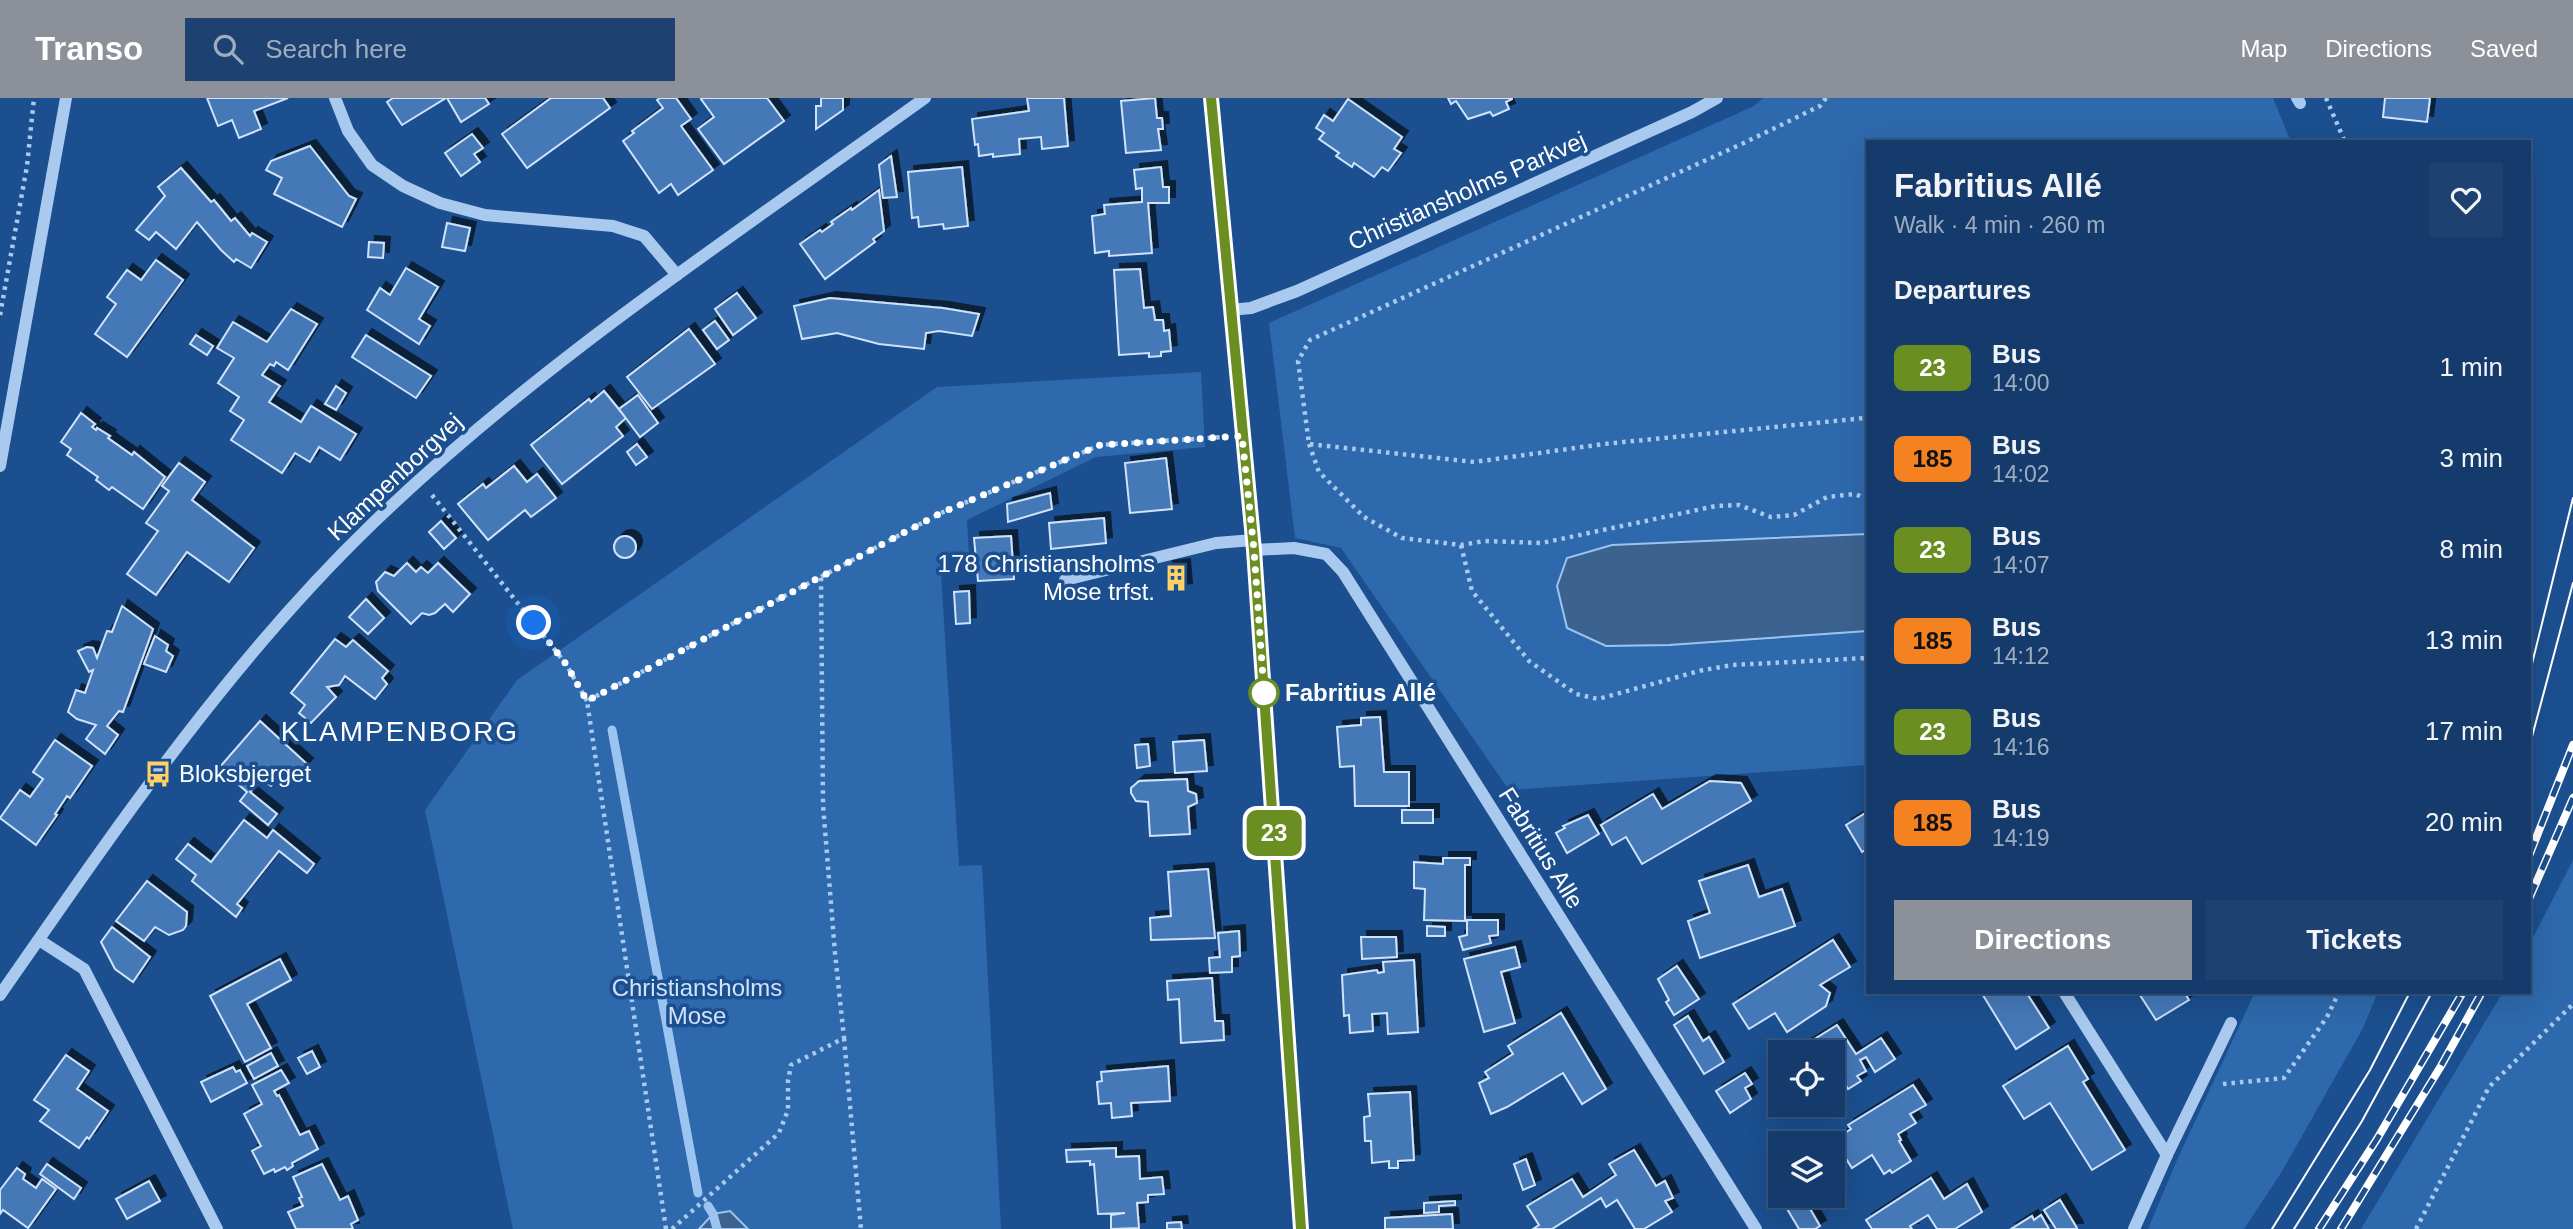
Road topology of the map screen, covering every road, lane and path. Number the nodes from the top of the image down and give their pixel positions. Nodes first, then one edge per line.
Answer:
1 (34, 98) edge
2 (66, 98) edge
3 (335, 98) edge
4 (925, 98) edge
5 (1211, 98) edge
6 (1717, 98) edge
7 (1826, 98) edge
8 (2326, 98) edge
9 (2344, 140) edge
10 (677, 275) junction
11 (1230, 310) junction
12 (0, 315) edge
13 (1865, 418) dead end
14 (1242, 436) junction
15 (1309, 443) junction
16 (0, 466) edge
17 (420, 480) junction
18 (1866, 499) edge
19 (1254, 545) junction
20 (1461, 545) junction
21 (821, 577) junction
22 (1065, 580) dead end
23 (1866, 658) edge
24 (587, 701) junction
25 (38, 940) junction
26 (2065, 994) edge
27 (2338, 994) edge
28 (0, 995) edge
29 (2573, 1004) edge
30 (2231, 1023) dead end
31 (844, 1038) junction
32 (2199, 1086) junction
33 (2167, 1155) junction
34 (217, 1229) edge
35 (666, 1229) edge
36 (672, 1229) edge
37 (862, 1229) edge
38 (1301, 1229) edge
39 (1756, 1229) edge
40 (2134, 1229) edge
41 (2416, 1229) edge

1 - 12 path
2 - 16 street
3 - 10 street
4 - 10 street, Klampenborgvej
5 - 11 street
6 - 11 street, Christiansholms Parkvej
7 - 15 path
8 - 9 path
10 - 17 street, Klampenborgvej
11 - 14 street
13 - 15 path
14 - 19 street
14 - 21 path
15 - 20 path
17 - 24 path
17 - 25 street, Klampenborgvej
18 - 20 path
19 - 22 street, Fabritius Alle
19 - 38 street
19 - 39 street, Fabritius Alle
20 - 23 path
21 - 24 path
21 - 31 path
24 - 35 path
25 - 28 street, Klampenborgvej
25 - 34 street
26 - 33 street
27 - 32 path
29 - 41 path
30 - 32 street
31 - 36 path
31 - 37 path
32 - 33 street
33 - 40 street

